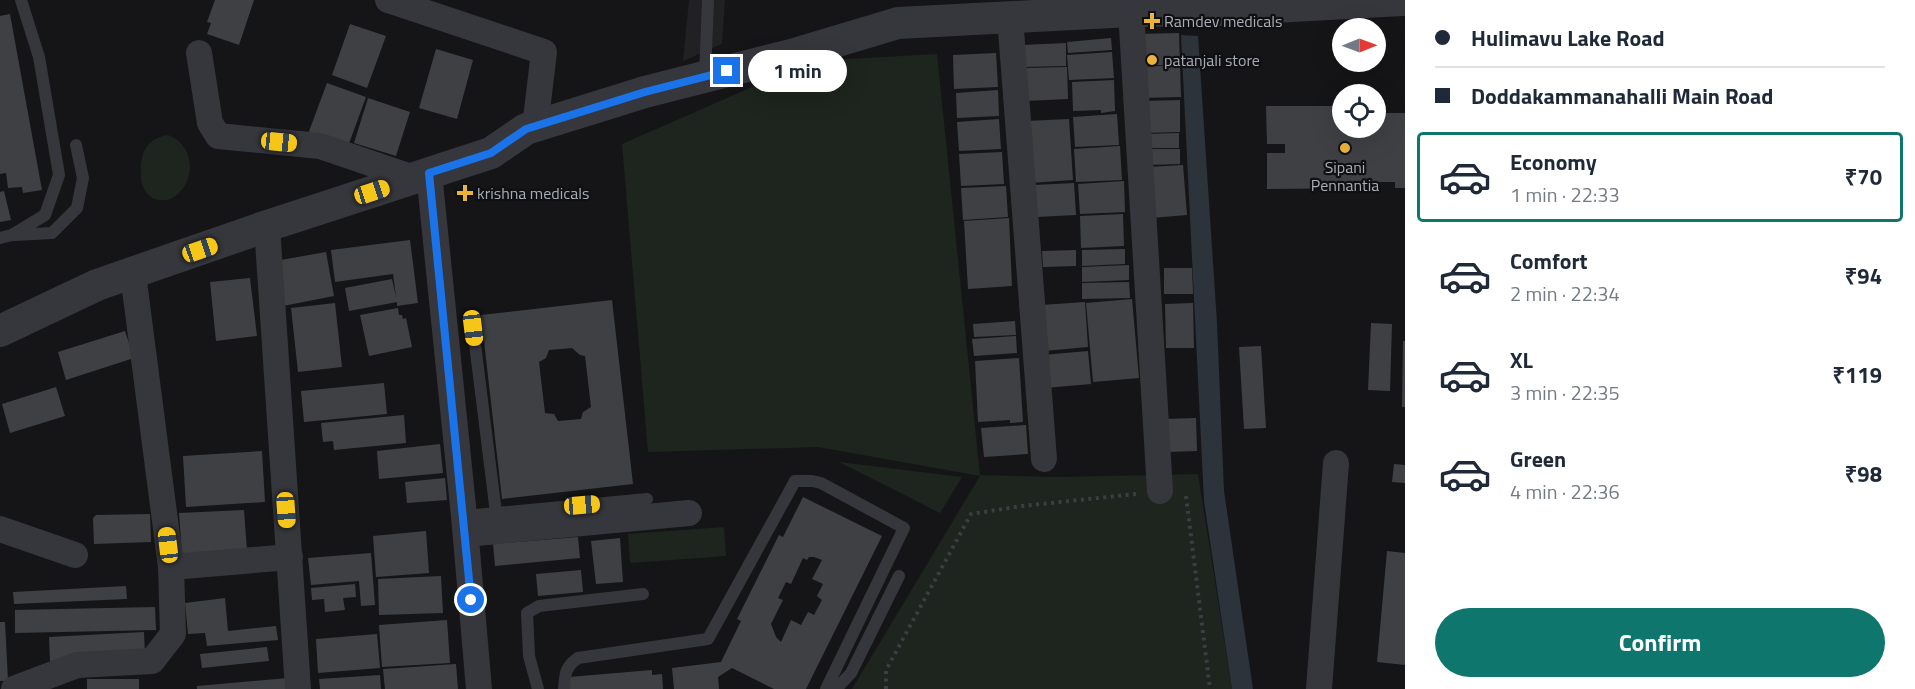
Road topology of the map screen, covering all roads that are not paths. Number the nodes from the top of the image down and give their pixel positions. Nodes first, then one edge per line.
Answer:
1 (21, 0) edge
2 (388, 0) edge
3 (708, 0) edge
4 (1402, 0) edge
5 (1360, 1) edge
6 (1220, 5) edge
7 (1116, 8) edge
8 (1010, 17) junction
9 (199, 53) dead end
10 (705, 77) junction
11 (535, 127) junction
12 (76, 145) dead end
13 (421, 175) junction
14 (267, 226) junction
15 (6, 236) edge
16 (133, 274) junction
17 (473, 328) dead end
18 (0, 330) edge
19 (1044, 459) dead end
20 (1336, 463) dead end
21 (1160, 491) road end
22 (647, 499) dead end
23 (496, 513) junction
24 (689, 513) dead end
25 (465, 525) junction
26 (0, 529) edge
27 (75, 555) dead end
28 (290, 557) junction
29 (171, 567) junction
30 (899, 576) dead end
31 (643, 594) dead end
32 (14, 689) edge
33 (298, 689) edge
34 (479, 689) edge
35 (538, 689) edge
36 (564, 689) edge
37 (826, 689) edge
38 (836, 689) edge
39 (1319, 689) edge

1 - 15 lane
2 - 11 street
3 - 10 lane
4 - 5 street
5 - 6 street
6 - 7 street
7 - 8 street
7 - 21 street
8 - 10 street
8 - 19 street
9 - 13 street
10 - 11 street
11 - 13 street
12 - 15 lane
13 - 14 street
13 - 25 street
14 - 16 street
14 - 28 street
16 - 18 street
16 - 29 street
17 - 23 lane
20 - 39 street
22 - 23 lane
23 - 25 lane
24 - 25 street
25 - 34 street
26 - 27 street
28 - 29 street
28 - 33 street
29 - 32 street
30 - 38 lane
31 - 35 lane
36 - 37 lane

